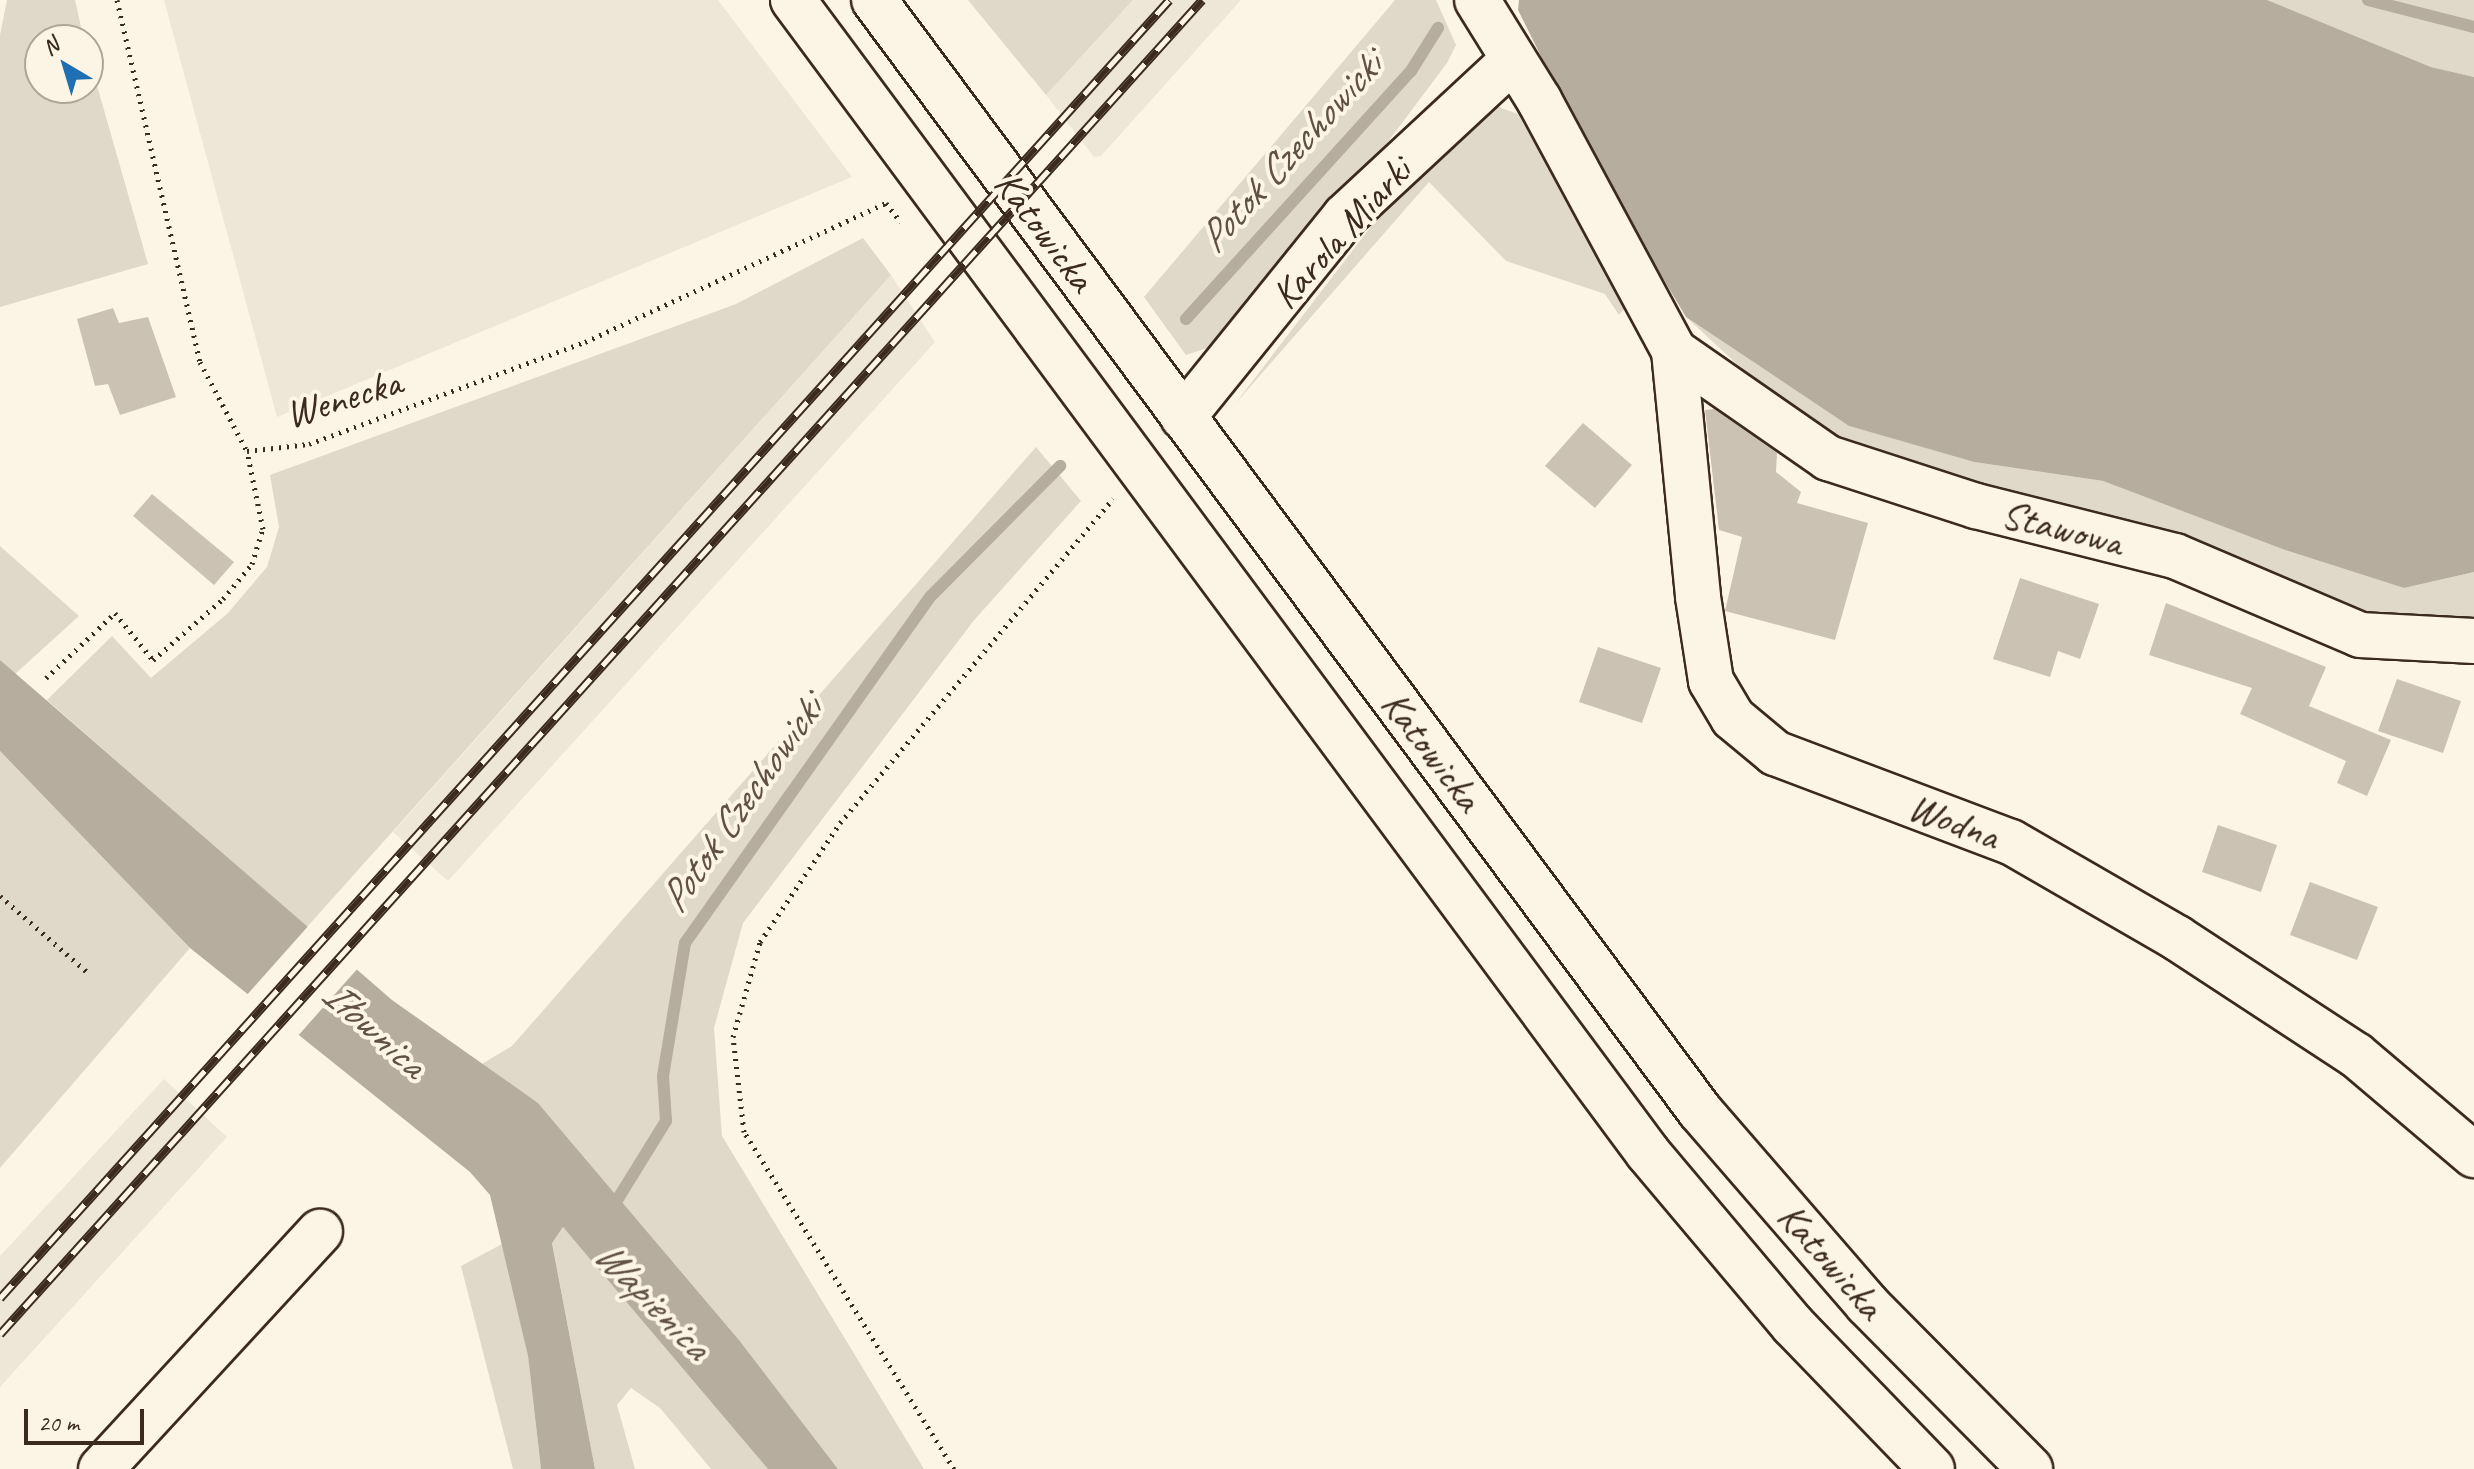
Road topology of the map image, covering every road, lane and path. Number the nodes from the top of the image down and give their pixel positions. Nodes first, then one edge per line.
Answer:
1 (117, 0) edge
2 (793, 0) edge
3 (874, 0) edge
4 (1477, 0) edge
5 (1512, 61) junction
6 (886, 203) dead end
7 (1674, 351) junction
8 (1183, 417) junction
9 (247, 451) junction
10 (1112, 500) dead end
11 (2474, 641) edge
12 (46, 678) dead end
13 (0, 896) edge
14 (87, 972) dead end
15 (2474, 1155) edge
16 (320, 1232) dead end
17 (101, 1469) edge
18 (954, 1469) edge
19 (1932, 1469) edge
20 (2030, 1469) edge

1 - 9 path, Wenecka
2 - 19 main road, Katowicka
3 - 8 main road, Katowicka
4 - 5 main road
5 - 7 main road
5 - 8 main road, Karola Miarki
6 - 9 path, Wenecka
7 - 11 main road, Stawowa
7 - 15 main road, Wodna
8 - 20 main road, Katowicka
9 - 12 path
10 - 18 path
13 - 14 path
16 - 17 main road

